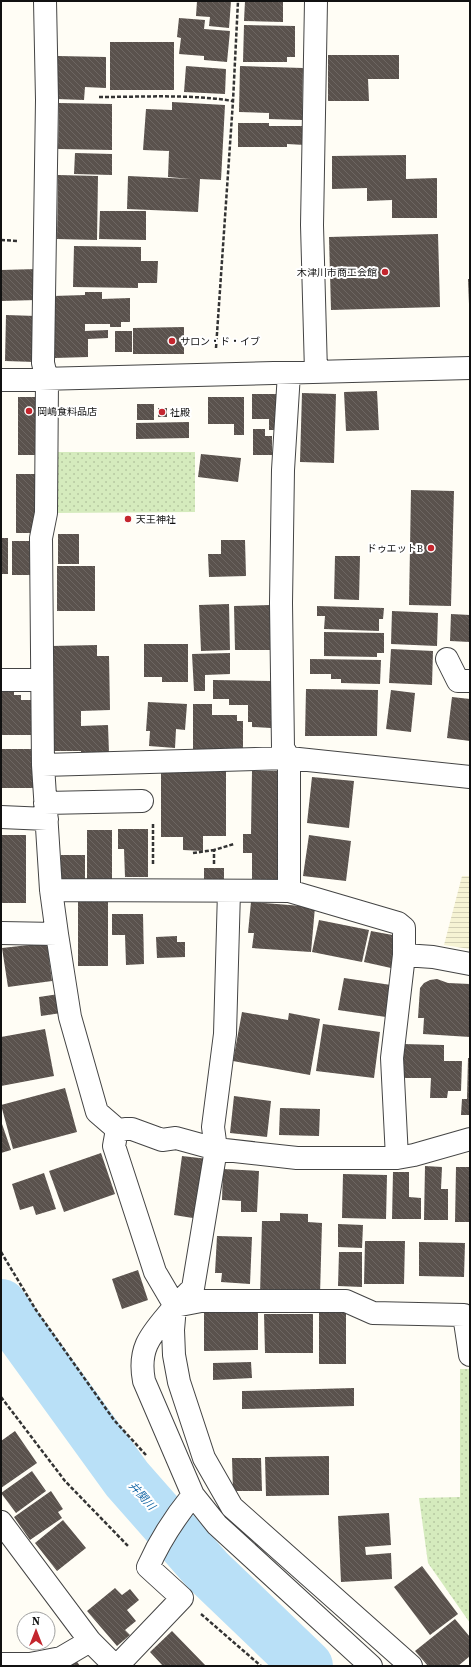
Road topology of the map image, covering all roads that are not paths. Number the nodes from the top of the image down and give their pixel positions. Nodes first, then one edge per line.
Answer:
1 (45, 1) edge
2 (316, 1) edge
3 (470, 368) edge
4 (316, 372) junction
5 (289, 374) junction
6 (1, 380) edge
7 (47, 380) junction
8 (447, 659) dead end
9 (1, 680) edge
10 (42, 680) junction
11 (470, 681) edge
12 (289, 758) junction
13 (44, 764) junction
14 (470, 778) edge
15 (142, 801) dead end
16 (46, 811) junction
17 (1, 817) edge
18 (52, 890) junction
19 (229, 890) junction
20 (289, 891) junction
21 (1, 933) edge
22 (57, 934) junction
23 (404, 955) junction
24 (470, 964) edge
25 (119, 1132) junction
26 (470, 1139) edge
27 (216, 1149) junction
28 (397, 1158) junction
29 (175, 1306) junction
30 (470, 1355) edge
31 (187, 1502) junction
32 (1, 1522) edge
33 (90, 1641) junction
34 (1, 1664) edge
35 (116, 1666) edge
36 (371, 1666) edge
37 (411, 1666) edge

1 - 7 street
2 - 4 street
3 - 4 street
4 - 5 street
5 - 7 street
5 - 12 street
6 - 7 street
7 - 10 street
8 - 11 street
9 - 10 street
10 - 13 street
12 - 13 street
12 - 14 street
12 - 20 street
13 - 16 street
15 - 16 street
16 - 17 street
16 - 18 street
18 - 19 street
18 - 22 street
19 - 20 street
19 - 27 street
20 - 23 street
21 - 22 street
22 - 25 street
23 - 24 street
23 - 28 street
25 - 27 street
25 - 29 street
26 - 28 street
27 - 28 street
27 - 29 street
29 - 30 street
29 - 31 street
29 - 37 street
31 - 35 street
31 - 36 street
32 - 33 street
33 - 34 street
33 - 35 street

